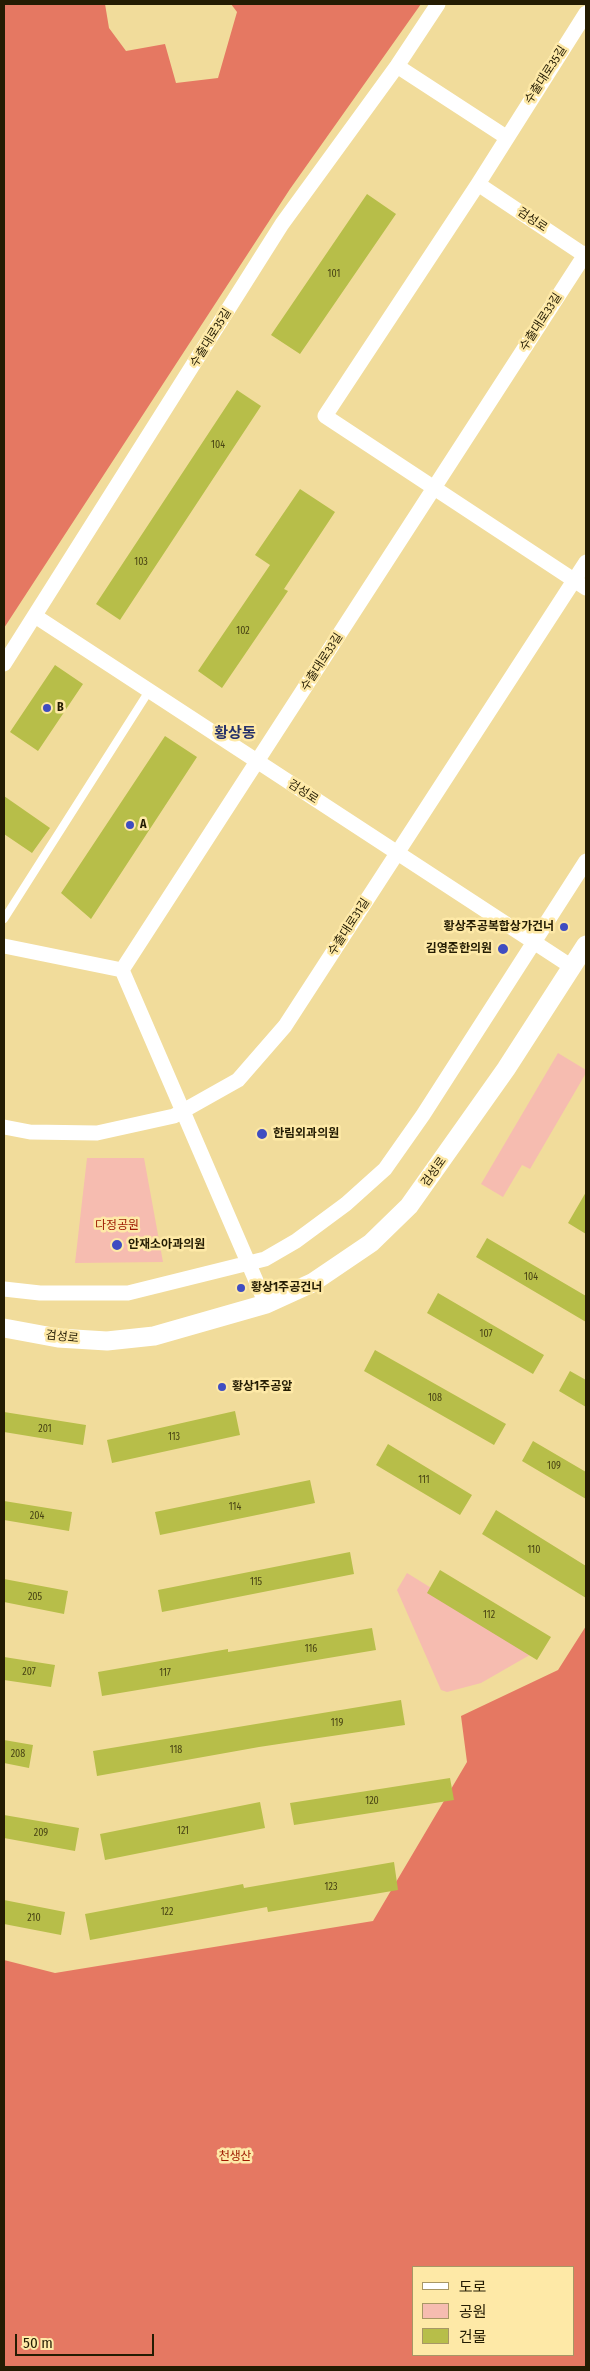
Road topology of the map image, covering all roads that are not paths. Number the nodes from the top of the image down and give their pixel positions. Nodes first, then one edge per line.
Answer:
1 (438, 4) edge
2 (586, 13) edge
3 (397, 66) junction
4 (506, 137) junction
5 (478, 184) junction
6 (586, 255) edge
7 (434, 488) junction
8 (586, 562) edge
9 (580, 585) edge
10 (35, 616) junction
11 (4, 664) edge
12 (149, 691) junction
13 (257, 762) junction
14 (398, 853) junction
15 (586, 861) edge
16 (4, 919) edge
17 (534, 943) junction
18 (586, 945) edge
19 (4, 946) edge
20 (572, 967) junction
21 (122, 970) junction
22 (184, 1110) junction
23 (4, 1127) edge
24 (250, 1263) junction
25 (4, 1289) edge
26 (266, 1304) junction
27 (4, 1328) edge

1 - 3 street, 수출대로35길
2 - 4 street, 수출대로35길
3 - 4 street
3 - 10 street, 수출대로35길
4 - 5 street, 수출대로35길
5 - 6 street, 검성로
5 - 7 street, 수출대로35길
6 - 7 street, 수출대로33길
7 - 9 street
7 - 13 street, 수출대로33길
8 - 9 street, 수출대로31길
9 - 14 street, 수출대로31길
10 - 11 street, 수출대로35길
10 - 12 street, 검성로
12 - 13 street, 검성로
12 - 16 lane
13 - 14 street, 검성로
13 - 21 street, 수출대로33길
14 - 17 street, 검성로
14 - 22 street, 수출대로31길
15 - 17 street
17 - 20 street, 검성로
17 - 24 street
18 - 20 street, 검성로
19 - 21 street
20 - 26 street, 검성로
21 - 22 street
22 - 23 street, 수출대로31길
22 - 24 street
24 - 25 street
24 - 26 street
26 - 27 street, 검성로

